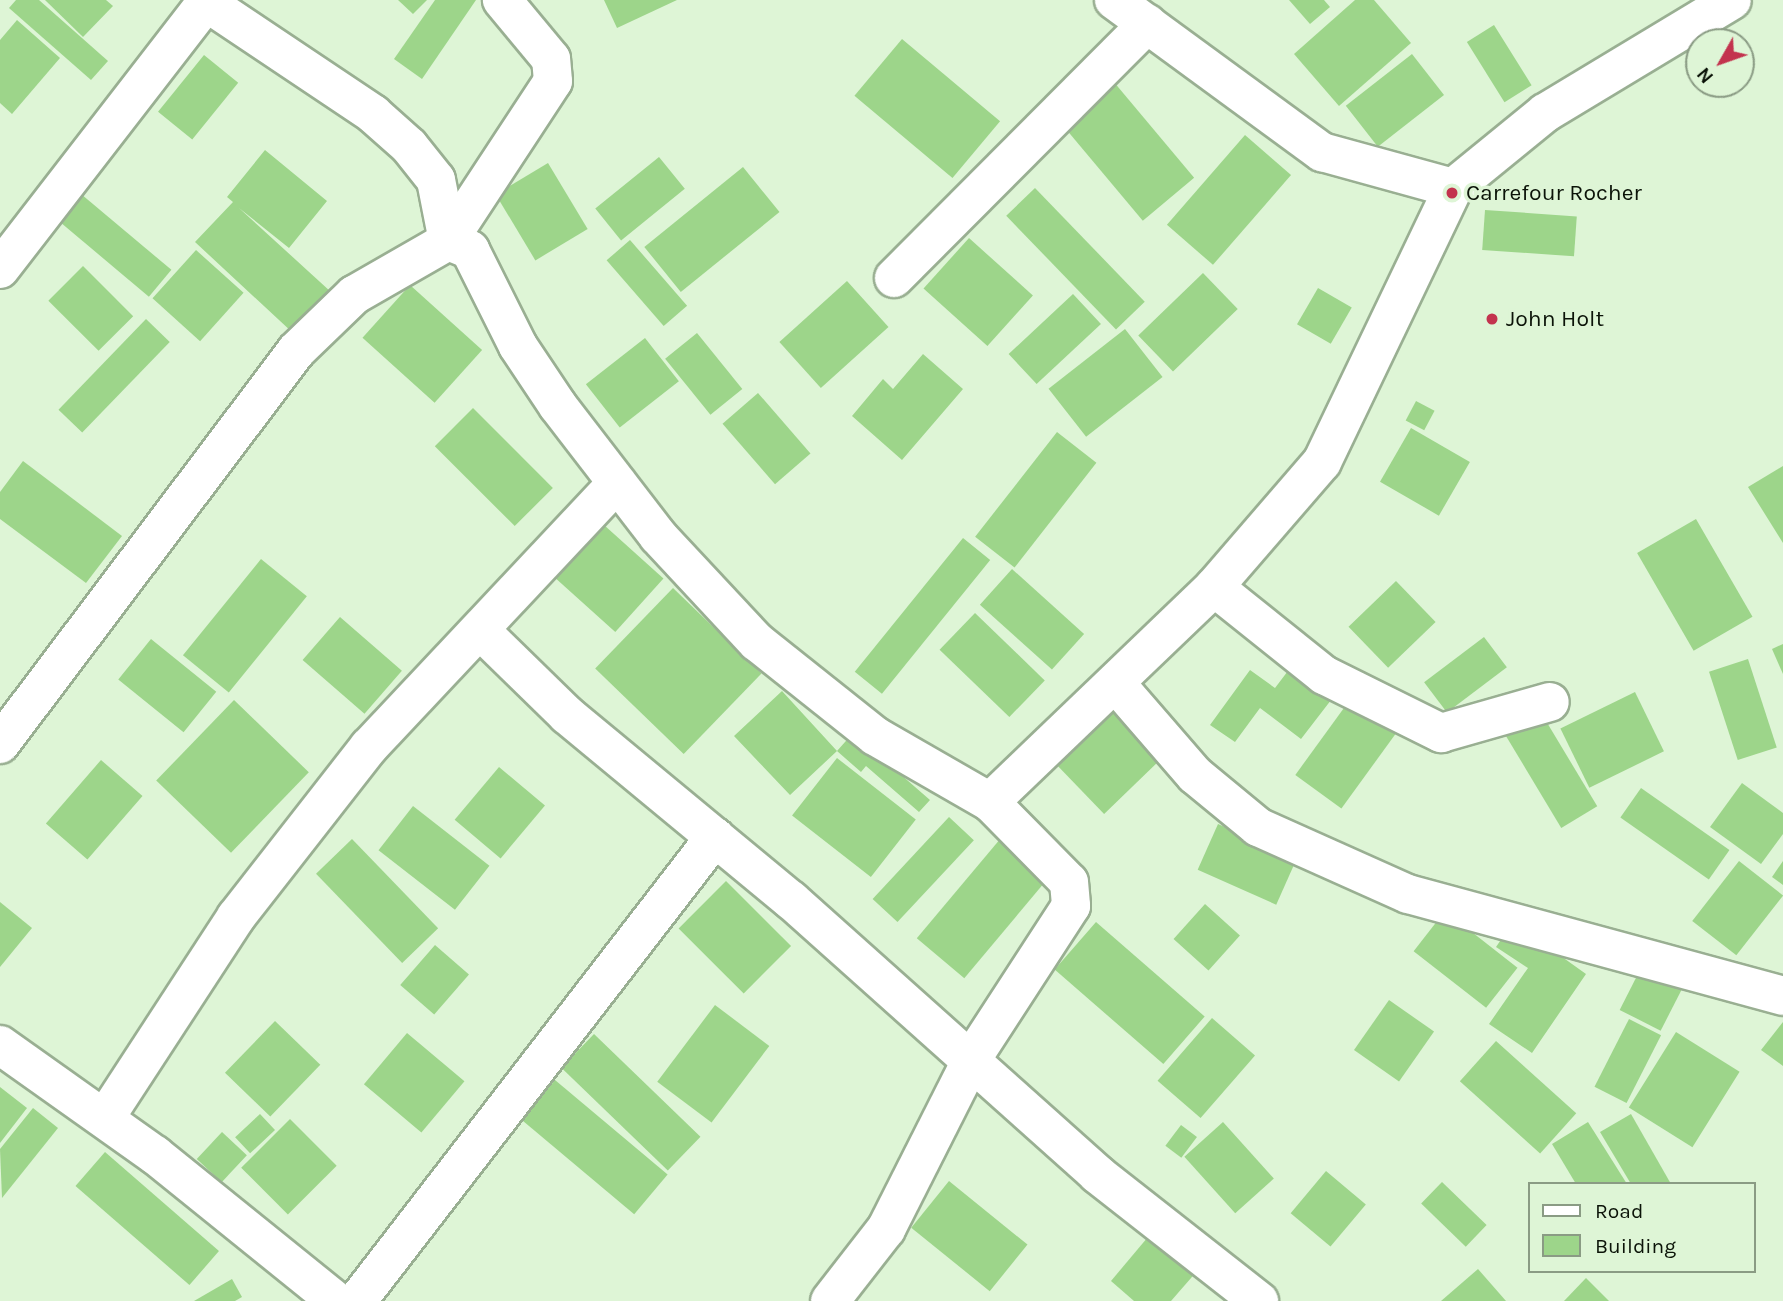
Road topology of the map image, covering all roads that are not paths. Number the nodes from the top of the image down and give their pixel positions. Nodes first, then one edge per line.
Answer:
1 (502, 0) edge
2 (1114, 0) edge
3 (1732, 0) edge
4 (204, 1) edge
5 (1147, 24) junction
6 (1453, 188) junction
7 (448, 241) junction
8 (0, 269) edge
9 (894, 278) dead end
10 (617, 483) junction
11 (1214, 587) junction
12 (480, 630) junction
13 (1116, 685) junction
14 (1550, 702) dead end
15 (0, 744) edge
16 (990, 802) junction
17 (715, 836) junction
18 (1783, 996) edge
19 (0, 1045) edge
20 (973, 1057) junction
21 (105, 1118) junction
22 (336, 1301) edge
23 (357, 1301) edge
24 (830, 1301) edge
25 (1259, 1301) edge

1 - 7 street
2 - 5 street
3 - 6 street
4 - 7 street
4 - 8 street
5 - 6 street
5 - 9 street
6 - 11 street
7 - 10 street
7 - 15 street
10 - 12 street
10 - 16 street
11 - 13 street
11 - 14 street
12 - 17 street
12 - 21 street
13 - 16 street
13 - 18 street
16 - 20 street
17 - 20 street
17 - 23 street
19 - 21 street
20 - 24 street
20 - 25 street
21 - 22 street

